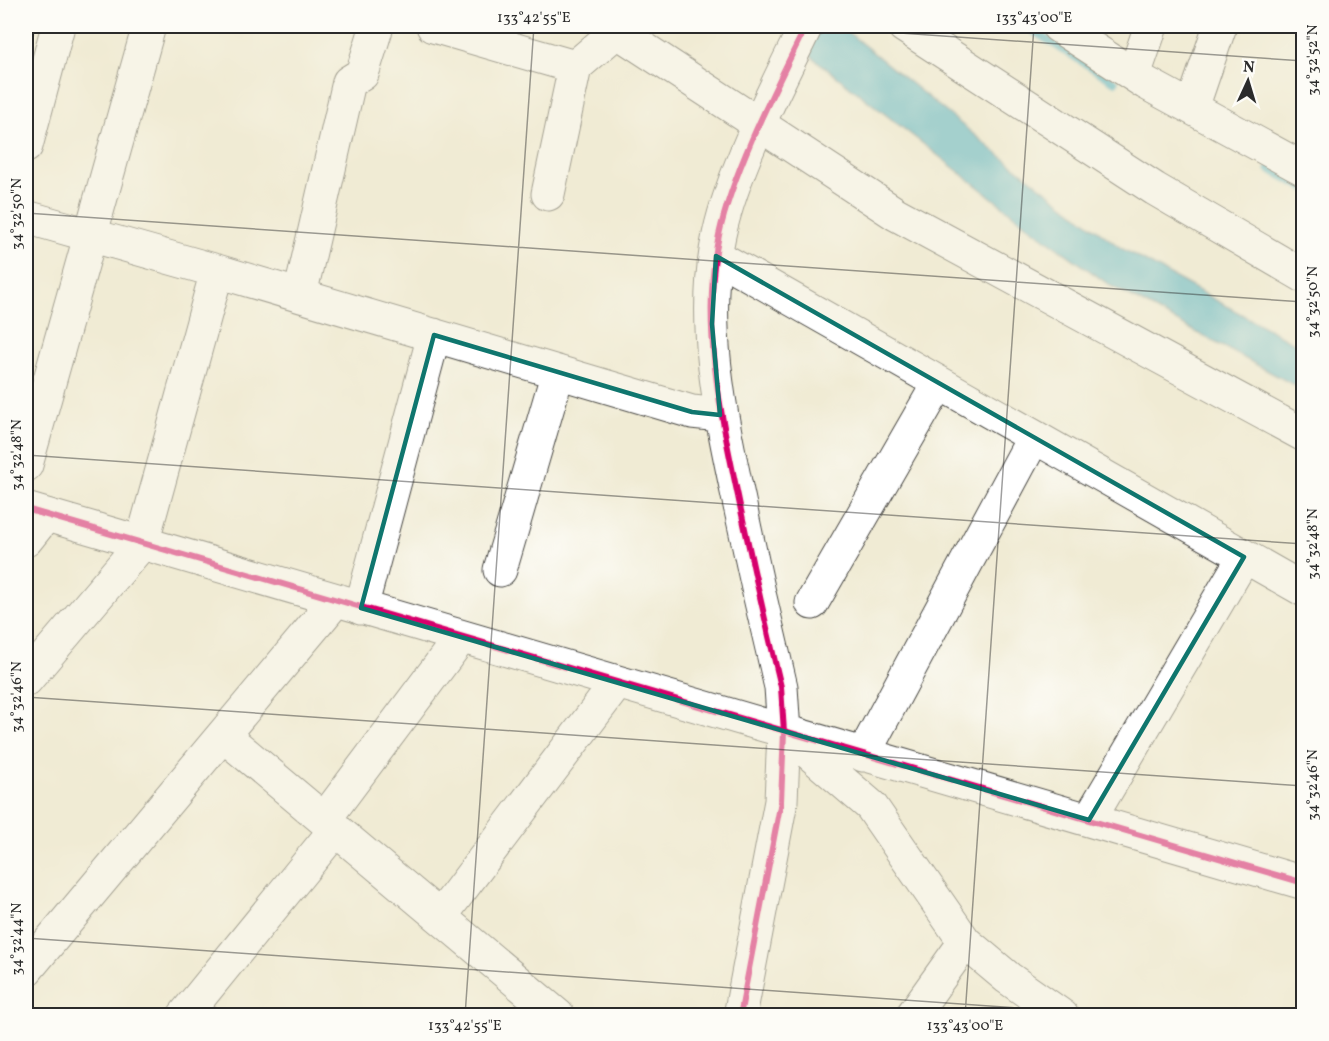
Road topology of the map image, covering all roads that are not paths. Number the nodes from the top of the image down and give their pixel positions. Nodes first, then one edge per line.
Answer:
1 (58, 26) edge
2 (149, 26) edge
3 (377, 26) edge
4 (433, 26) edge
5 (904, 26) edge
6 (1058, 26) edge
7 (1151, 26) edge
8 (1220, 26) edge
9 (613, 28) edge
10 (800, 36) edge
11 (575, 67) junction
12 (1134, 75) junction
13 (1192, 108) junction
14 (761, 124) junction
15 (26, 146) edge
16 (1302, 162) edge
17 (548, 194) dead end
18 (26, 217) edge
19 (88, 235) junction
20 (716, 256) junction
21 (218, 271) junction
22 (1304, 276) edge
23 (300, 296) junction
24 (434, 335) junction
25 (558, 372) junction
26 (939, 383) junction
27 (720, 415) junction
28 (1304, 435) edge
29 (1034, 437) junction
30 (26, 465) edge
31 (36, 512) edge
32 (26, 540) edge
33 (141, 543) junction
34 (1244, 557) junction
35 (500, 570) dead end
36 (1304, 590) edge
37 (812, 603) dead end
38 (348, 604) junction
39 (461, 637) junction
40 (26, 680) edge
41 (617, 683) junction
42 (784, 732) junction
43 (223, 735) junction
44 (863, 755) junction
45 (1089, 820) junction
46 (330, 824) junction
47 (1304, 883) edge
48 (440, 917) junction
49 (965, 942) junction
50 (26, 970) edge
51 (184, 1016) edge
52 (558, 1016) edge
53 (740, 1016) edge
54 (912, 1016) edge
55 (1062, 1016) edge

1 - 15 street
2 - 19 street
3 - 23 street
4 - 11 street
5 - 22 street
6 - 12 street
7 - 12 street
8 - 13 street
9 - 11 street
9 - 14 street
10 - 14 street
11 - 17 street
12 - 13 street
13 - 16 street
14 - 20 street
14 - 28 street
18 - 19 street
19 - 21 street
19 - 30 street
20 - 26 street
20 - 27 street
21 - 23 street
21 - 33 street
23 - 24 street
24 - 25 street
24 - 38 street
25 - 27 street
25 - 35 street
26 - 29 street
26 - 37 street
27 - 42 street
29 - 34 street
29 - 44 street
31 - 32 street
31 - 33 street
33 - 38 street
33 - 40 street
34 - 36 street
34 - 45 street
38 - 39 street
38 - 43 street
39 - 41 street
39 - 46 street
41 - 42 street
41 - 48 street
42 - 44 street
42 - 49 street
42 - 53 street
43 - 46 street
43 - 50 street
44 - 45 street
45 - 47 street
46 - 48 street
46 - 51 street
48 - 52 street
49 - 54 street
49 - 55 street

